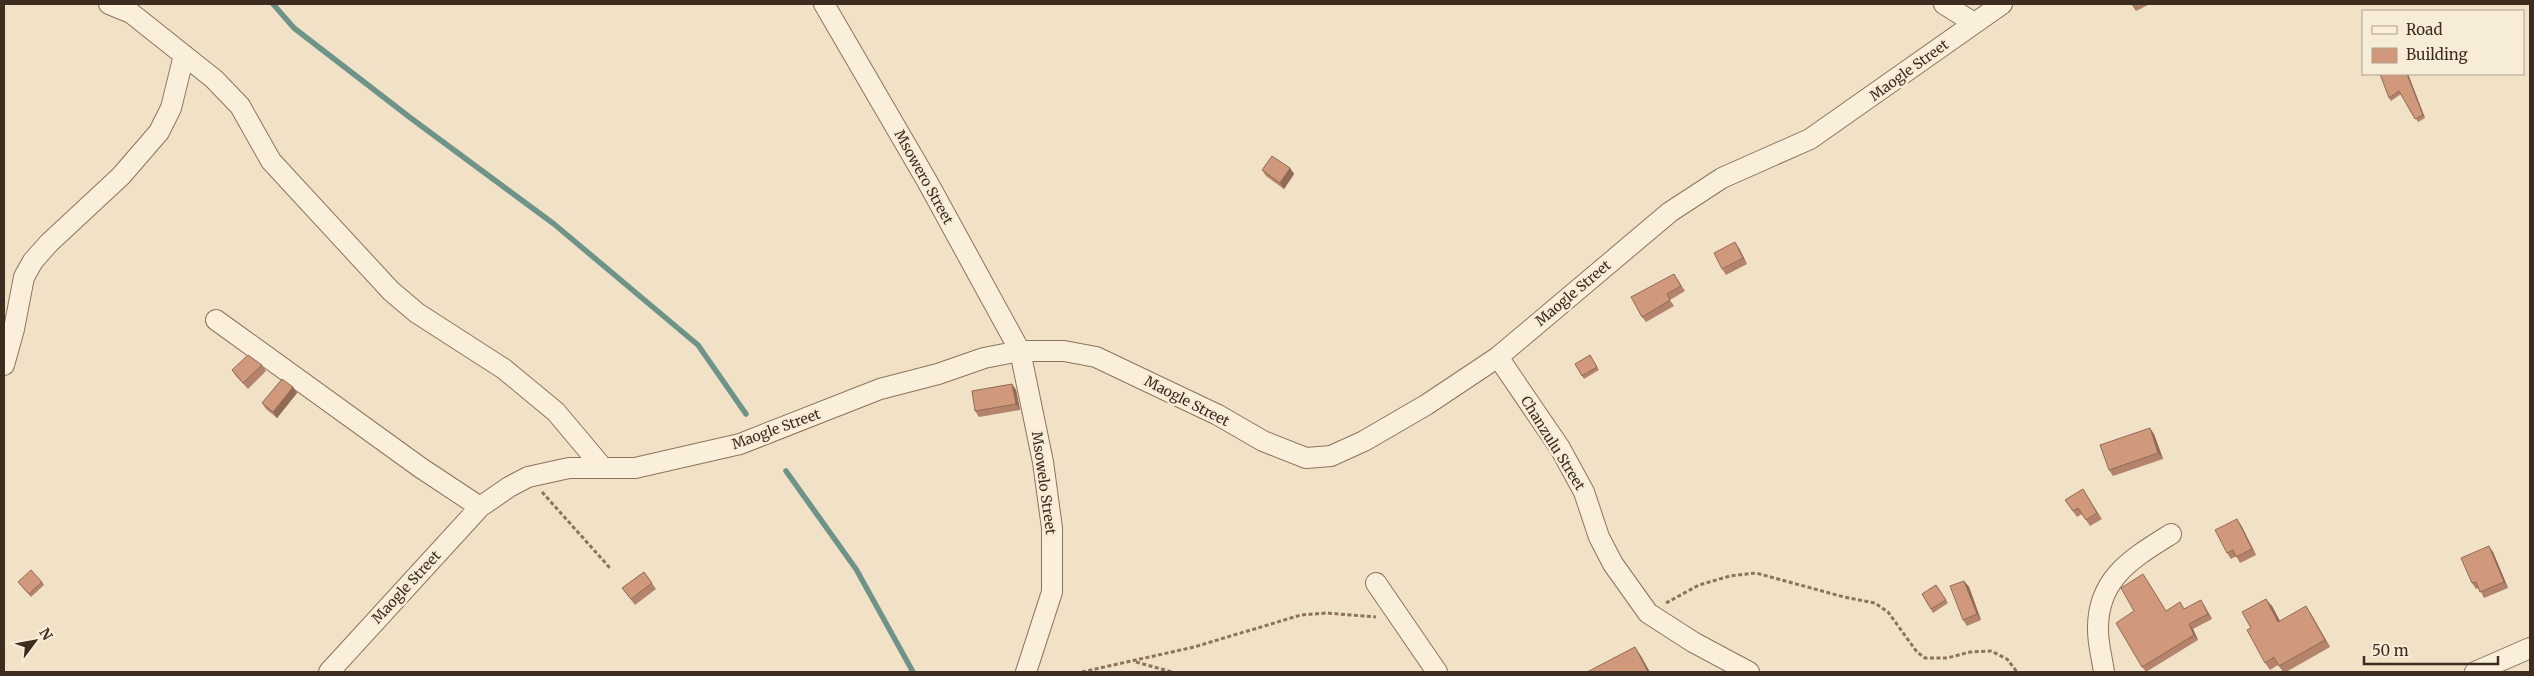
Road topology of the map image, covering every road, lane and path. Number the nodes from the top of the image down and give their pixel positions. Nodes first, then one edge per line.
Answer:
1 (109, 4) edge
2 (824, 4) edge
3 (1944, 4) edge
4 (2002, 4) edge
5 (1974, 23) junction
6 (184, 55) junction
7 (216, 320) dead end
8 (1020, 352) junction
9 (1498, 357) junction
10 (4, 365) edge
11 (604, 468) junction
12 (528, 477) junction
13 (480, 507) junction
14 (2172, 534) dead end
15 (610, 568) dead end
16 (1376, 583) dead end
17 (1648, 613) junction
18 (1408, 627) junction
19 (2530, 648) edge
20 (1136, 662) junction
21 (329, 672) edge
22 (1026, 672) edge
23 (1082, 672) edge
24 (1172, 672) edge
25 (1437, 672) edge
26 (1749, 672) edge
27 (2017, 672) edge
28 (2104, 672) edge
29 (2474, 672) edge

1 - 6 street
2 - 8 street, Msowero Street
3 - 5 street
4 - 5 street, Maogle Street
5 - 9 street, Maogle Street
6 - 10 street
6 - 11 street
7 - 13 street
8 - 9 street, Maogle Street
8 - 11 street, Maogle Street
8 - 22 street, Msowelo Street
9 - 17 street, Chanzulu Street
11 - 12 street, Maogle Street
12 - 13 street, Maogle Street
12 - 15 path
13 - 21 street, Maogle Street
14 - 28 street
16 - 18 street
17 - 26 street, Chanzulu Street
17 - 27 path
18 - 20 path
18 - 25 street
19 - 29 street
20 - 23 path
20 - 24 path

